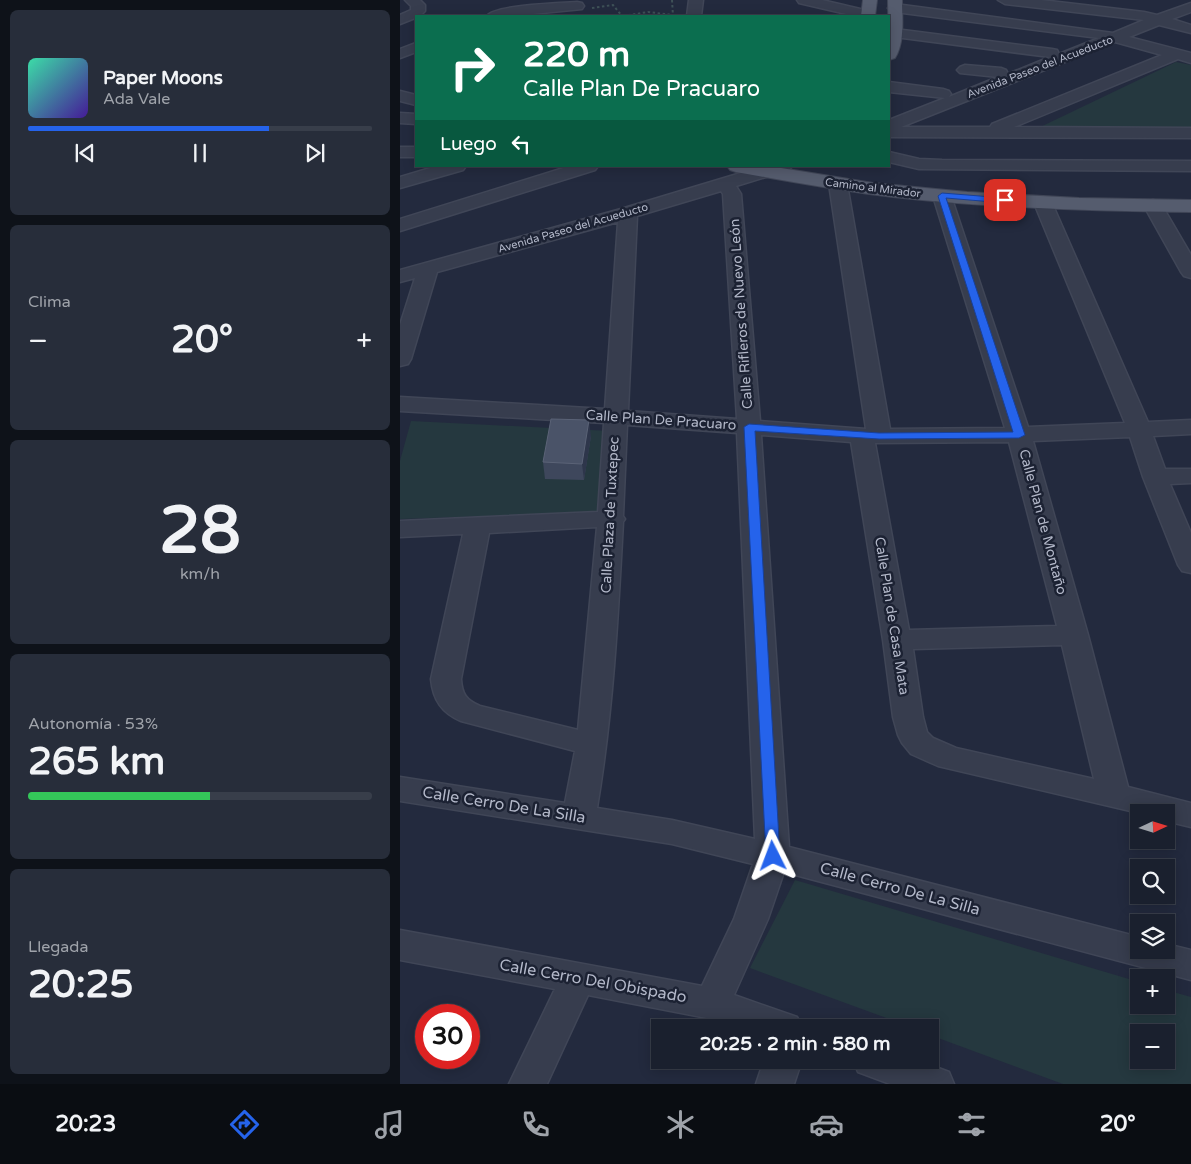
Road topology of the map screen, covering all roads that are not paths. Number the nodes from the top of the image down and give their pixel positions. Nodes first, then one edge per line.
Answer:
1 (412, 0) edge
2 (696, 0) edge
3 (804, 0) edge
4 (870, 0) edge
5 (1006, 0) edge
6 (1184, 0) edge
7 (493, 2) dead end
8 (895, 4) edge
9 (1191, 7) edge
10 (579, 8) edge
11 (500, 15) edge
12 (694, 15) edge
13 (864, 15) edge
14 (868, 15) edge
15 (1151, 18) junction
16 (400, 20) edge
17 (1191, 29) edge
18 (895, 33) junction
19 (1109, 36) junction
20 (415, 47) edge
21 (890, 51) edge
22 (1052, 53) junction
23 (400, 54) edge
24 (1175, 55) junction
25 (1191, 58) edge
26 (965, 70) dead end
27 (1002, 73) junction
28 (890, 86) edge
29 (943, 94) junction
30 (400, 96) edge
31 (415, 100) edge
32 (400, 118) edge
33 (415, 119) edge
34 (890, 125) edge
35 (985, 133) junction
36 (1191, 133) edge
37 (400, 152) edge
38 (415, 152) edge
39 (890, 157) edge
40 (1191, 166) edge
41 (454, 167) edge
42 (586, 167) edge
43 (532, 168) dead end
44 (753, 172) edge
45 (564, 174) junction
46 (400, 183) edge
47 (838, 184) junction
48 (942, 196) junction
49 (1043, 203) junction
50 (1153, 206) junction
51 (1191, 206) edge
52 (628, 213) junction
53 (400, 225) edge
54 (428, 269) junction
55 (1191, 272) edge
56 (400, 276) edge
57 (406, 326) edge
58 (400, 359) edge
59 (400, 404) edge
60 (615, 417) junction
61 (749, 427) junction
62 (1191, 427) edge
63 (1138, 429) junction
64 (1019, 435) junction
65 (871, 436) junction
66 (1191, 476) edge
67 (1155, 477) junction
68 (612, 519) junction
69 (478, 525) junction
70 (400, 529) edge
71 (1191, 565) edge
72 (1074, 635) junction
73 (897, 640) junction
74 (592, 744) junction
75 (400, 789) edge
76 (1114, 795) junction
77 (1191, 815) edge
78 (579, 816) junction
79 (773, 856) junction
80 (400, 945) edge
81 (1191, 965) edge
82 (578, 978) junction
83 (712, 1003) junction
84 (758, 1019) edge
85 (780, 1069) edge
86 (896, 1069) edge
87 (528, 1084) edge
88 (775, 1084) edge
89 (935, 1084) edge

1 - 16 street
2 - 12 street
3 - 13 street
4 - 14 main road
5 - 15 street
6 - 15 street, Avenida Paseo del Acueducto
7 - 11 street
8 - 18 main road
8 - 19 street
9 - 15 street, Avenida Paseo del Acueducto
10 - 11 street
15 - 17 street
15 - 19 street, Avenida Paseo del Acueducto
18 - 21 main road
18 - 22 street
19 - 22 street, Avenida Paseo del Acueducto
19 - 24 street
19 - 34 street, Avenida Paseo del Acueducto
20 - 23 street
22 - 27 street, Avenida Paseo del Acueducto
24 - 25 street
24 - 35 street
26 - 27 street
27 - 29 street, Avenida Paseo del Acueducto
28 - 29 street
29 - 34 street, Avenida Paseo del Acueducto
30 - 31 street
32 - 33 street
34 - 35 street
35 - 36 street
37 - 38 street
39 - 40 street
41 - 46 street
42 - 45 street
43 - 45 street
44 - 47 main road, Camino al Mirador
44 - 52 street, Avenida Paseo del Acueducto
44 - 61 street, Calle Rifleros de Nuevo León
45 - 53 street
47 - 48 main road, Camino al Mirador
47 - 65 street, Calle Plan de Casa Mata
48 - 49 main road, Camino al Mirador
48 - 64 street, Calle Plan de Montaño
49 - 50 main road, Camino al Mirador
49 - 63 street
50 - 51 main road, Camino al Mirador
50 - 55 street
52 - 54 street, Avenida Paseo del Acueducto
52 - 60 street, Calle Plaza de Tuxtepec
54 - 56 street, Avenida Paseo del Acueducto
54 - 57 street
57 - 58 street
59 - 60 street, Calle Plan De Pracuaro
60 - 61 street, Calle Plan De Pracuaro
60 - 68 street, Calle Plaza de Tuxtepec
61 - 65 street, Calle Plan De Pracuaro
61 - 79 street, Calle Rifleros de Nuevo León
62 - 63 street, Calle Plan De Pracuaro
63 - 64 street, Calle Plan De Pracuaro
63 - 67 street
64 - 65 street, Calle Plan De Pracuaro
64 - 72 street, Calle Plan de Montaño
65 - 73 street, Calle Plan de Casa Mata
66 - 67 street
67 - 71 street
68 - 69 street
68 - 74 street, Calle Plaza de Tuxtepec
69 - 70 street
69 - 74 street
72 - 73 street
72 - 76 street, Calle Plan de Montaño
73 - 76 street, Calle Plan de Casa Mata
74 - 78 street, Calle Plaza de Tuxtepec
75 - 78 street, Calle Cerro De La Silla
76 - 77 street, Calle Plan de Casa Mata
78 - 79 street, Calle Cerro De La Silla
79 - 81 street, Calle Cerro De La Silla
79 - 83 street, Calle Rifleros de Nuevo León
80 - 82 street, Calle Cerro Del Obispado
82 - 83 street, Calle Cerro Del Obispado
82 - 87 street
83 - 84 street, Calle Cerro Del Obispado
85 - 88 street
86 - 89 street

